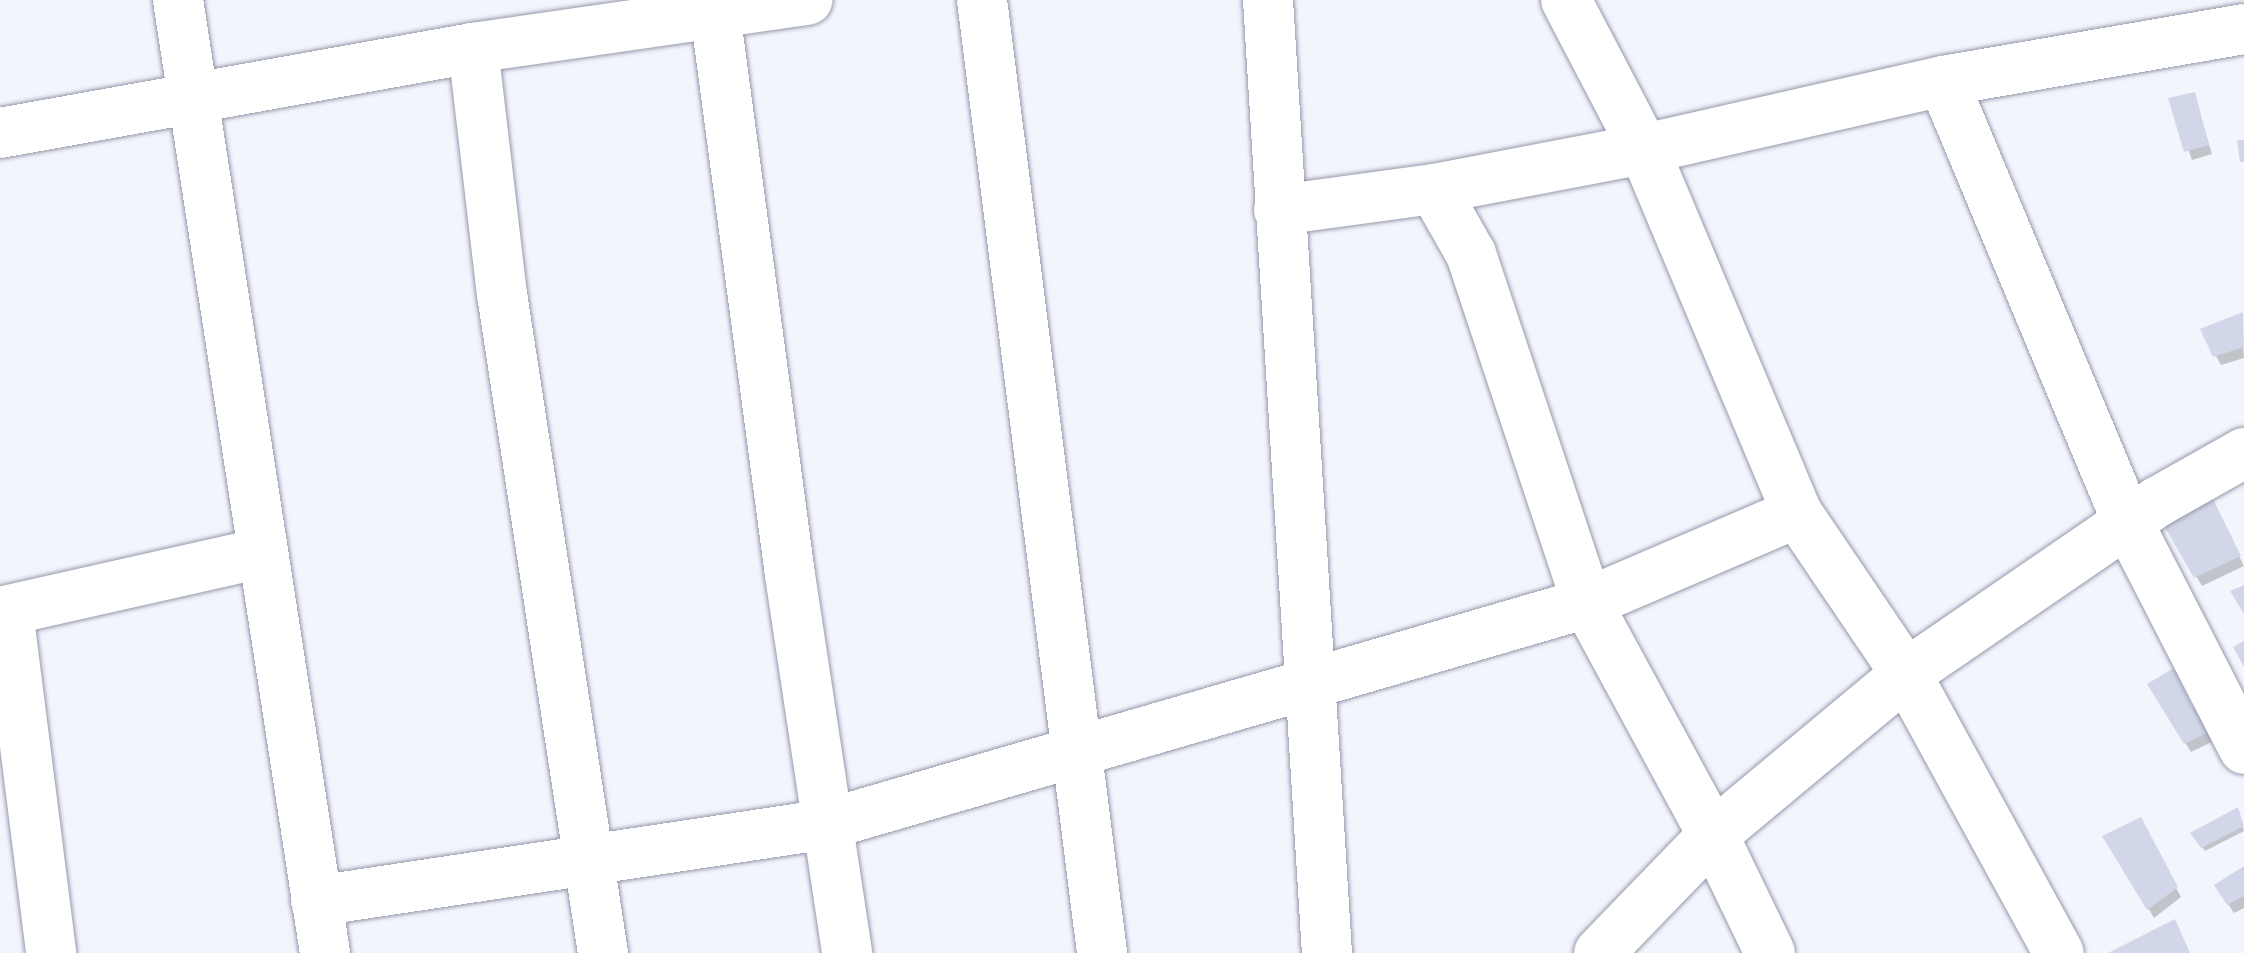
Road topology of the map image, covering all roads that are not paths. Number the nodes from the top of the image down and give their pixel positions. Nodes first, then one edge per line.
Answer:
1 (178, 0) edge
2 (808, 0) edge
3 (982, 0) edge
4 (1268, 0) edge
5 (1566, 0) edge
6 (715, 12) junction
7 (2244, 28) edge
8 (473, 48) junction
9 (1943, 81) junction
10 (192, 98) junction
11 (0, 133) edge
12 (1644, 149) junction
13 (1434, 189) junction
14 (1279, 210) junction
15 (2244, 454) edge
16 (1797, 513) junction
17 (2128, 524) junction
18 (262, 553) junction
19 (1587, 603) junction
20 (4, 612) edge
21 (1906, 674) junction
22 (1309, 682) junction
23 (2244, 749) edge
24 (1074, 753) junction
25 (828, 824) junction
26 (1713, 835) junction
27 (588, 863) junction
28 (316, 901) junction
29 (51, 953) edge
30 (326, 953) edge
31 (603, 953) edge
32 (848, 953) edge
33 (1102, 953) edge
34 (1327, 953) edge
35 (1599, 953) edge
36 (1770, 953) edge
37 (2060, 953) edge

1 - 10 street
2 - 6 street
3 - 24 street
4 - 14 street
5 - 12 street
6 - 8 street
6 - 25 street
7 - 9 street
8 - 10 street
8 - 27 street
9 - 12 street
9 - 17 street
10 - 11 street
10 - 18 street
12 - 13 street
12 - 16 street
13 - 14 street
13 - 19 street
14 - 22 street
15 - 17 street
16 - 19 street
16 - 21 street
17 - 21 street
17 - 23 street
18 - 20 street
18 - 28 street
19 - 22 street
19 - 26 street
20 - 29 street
21 - 26 street
21 - 37 street
22 - 24 street
22 - 34 street
24 - 25 street
24 - 33 street
25 - 27 street
25 - 32 street
26 - 35 street
26 - 36 street
27 - 28 street
27 - 31 street
28 - 30 street

